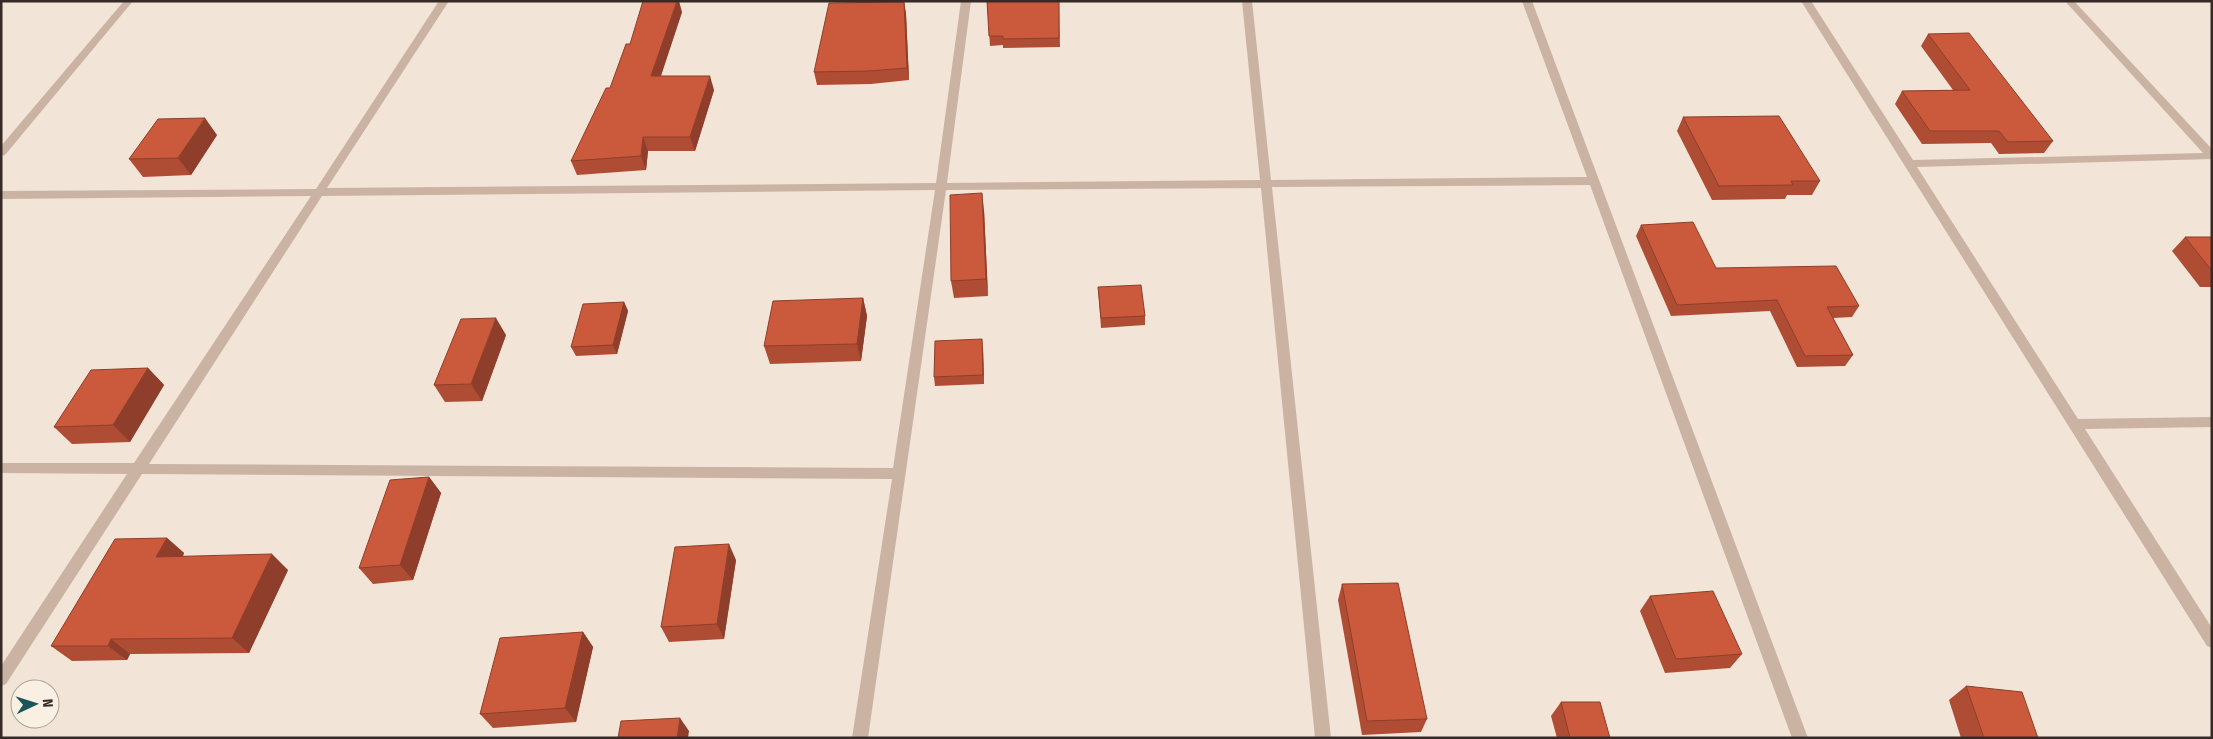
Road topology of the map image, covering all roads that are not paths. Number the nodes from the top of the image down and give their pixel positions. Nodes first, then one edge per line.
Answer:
1 (129, 1) edge
2 (444, 1) edge
3 (966, 1) edge
4 (1247, 1) edge
5 (1527, 1) edge
6 (1806, 1) edge
7 (2069, 1) edge
8 (1, 153) edge
9 (2212, 156) edge
10 (1909, 164) junction
11 (1594, 181) junction
12 (1266, 184) junction
13 (942, 186) junction
14 (320, 192) junction
15 (1, 195) edge
16 (2212, 422) edge
17 (2074, 424) junction
18 (1, 468) edge
19 (138, 470) junction
20 (899, 474) junction
21 (2212, 641) edge
22 (1, 679) edge
23 (860, 738) edge
24 (1323, 738) edge
25 (1800, 738) edge

1 - 8 street
2 - 14 street
3 - 13 street
4 - 12 street
5 - 11 street
6 - 10 street
7 - 9 street
9 - 10 street
10 - 17 street
11 - 12 street
11 - 25 street
12 - 13 street
12 - 24 street
13 - 14 street
13 - 20 street
14 - 15 street
14 - 19 street
16 - 17 street
17 - 21 street
18 - 19 street
19 - 20 street
19 - 22 street
20 - 23 street

